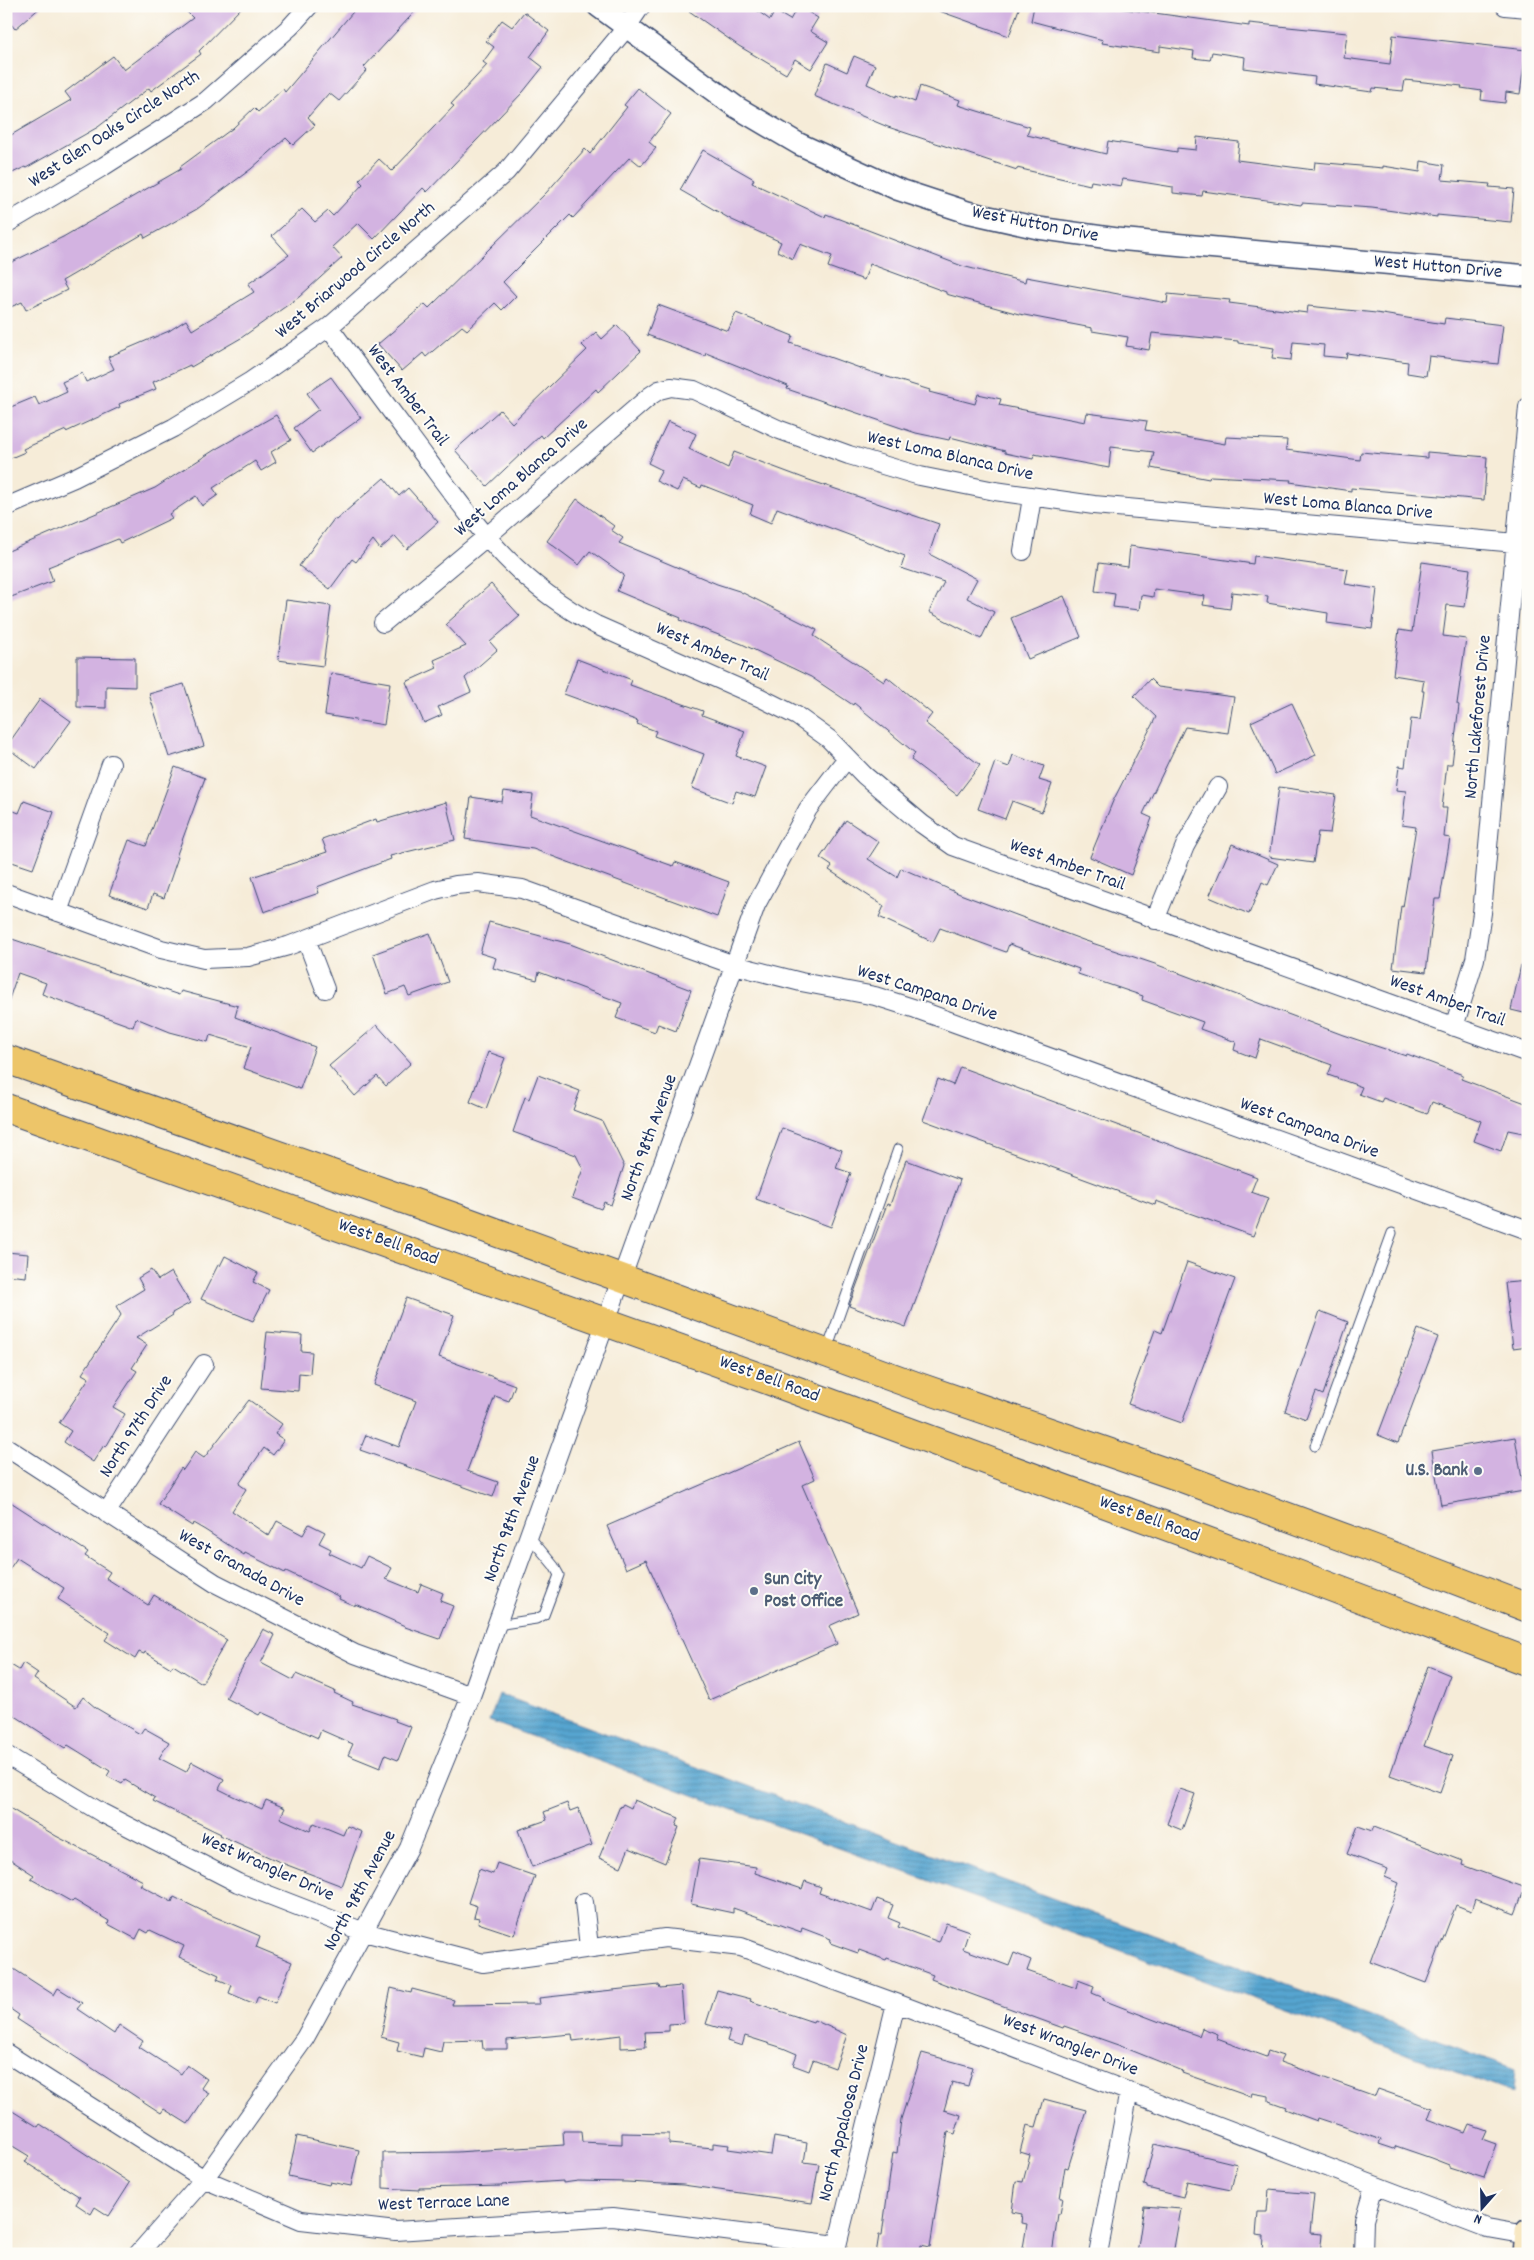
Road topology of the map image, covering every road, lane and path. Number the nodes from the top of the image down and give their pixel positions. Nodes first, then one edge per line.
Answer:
1 (309, 6) edge
2 (598, 6) edge
3 (641, 6) edge
4 (1506, 6) edge
5 (1528, 8) edge
6 (626, 28) junction
7 (6, 224) edge
8 (1528, 276) edge
9 (329, 327) junction
10 (1528, 407) edge
11 (1032, 498) junction
12 (6, 507) edge
13 (485, 538) junction
14 (1516, 543) junction
15 (1023, 551) dead end
16 (383, 623) dead end
17 (847, 758) junction
18 (111, 764) dead end
19 (1218, 787) dead end
20 (6, 893) edge
21 (58, 912) junction
22 (1155, 920) junction
23 (306, 939) junction
24 (734, 964) junction
25 (325, 989) dead end
26 (1454, 1027) junction
27 (1528, 1054) edge
28 (6, 1060) edge
29 (6, 1108) edge
30 (898, 1149) dead end
31 (1528, 1230) edge
32 (1392, 1233) dead end
33 (622, 1280) junction
34 (607, 1321) junction
35 (826, 1353) junction
36 (204, 1364) dead end
37 (1315, 1446) dead end
38 (6, 1447) edge
39 (106, 1513) junction
40 (529, 1536) junction
41 (1528, 1608) edge
42 (497, 1625) junction
43 (1528, 1662) edge
44 (471, 1696) junction
45 (6, 1754) edge
46 (584, 1902) dead end
47 (364, 1932) junction
48 (589, 1947) junction
49 (896, 2003) junction
50 (6, 2053) edge
51 (1129, 2091) junction
52 (204, 2179) junction
53 (1374, 2186) junction
54 (1528, 2232) edge
55 (1527, 2235) edge
56 (836, 2249) edge
57 (138, 2254) edge
58 (1098, 2254) edge
59 (1363, 2254) edge
60 (1526, 2254) edge

1 - 7 street, West Glen Oaks Circle North
2 - 6 street, West Hutton Drive
3 - 6 street, West Briarwood Circle North
4 - 5 street
6 - 8 street, West Hutton Drive
6 - 9 street, West Briarwood Circle North
9 - 12 street, West Briarwood Circle North
9 - 13 street, West Amber Trail
10 - 14 street, North Lakeforest Drive
11 - 13 street, West Loma Blanca Drive
11 - 14 street, West Loma Blanca Drive
11 - 15 street
13 - 16 street, West Loma Blanca Drive
13 - 17 street, West Amber Trail
14 - 26 street, North Lakeforest Drive
17 - 22 street, West Amber Trail
17 - 24 street, North 98th Avenue
18 - 21 street
19 - 22 street
20 - 21 street, West Campana Drive
21 - 23 street, West Campana Drive
22 - 26 street, West Amber Trail
23 - 24 street, West Campana Drive
23 - 25 street
24 - 31 street, West Campana Drive
24 - 33 street, North 98th Avenue
26 - 27 street, West Amber Trail
28 - 33 main road
29 - 34 main road, West Bell Road
30 - 35 lane
32 - 37 lane
33 - 34 street, North 98th Avenue
33 - 35 main road
34 - 40 street, North 98th Avenue
34 - 43 main road, West Bell Road
35 - 41 main road
36 - 39 street, North 97th Drive
38 - 39 street, West Granada Drive
39 - 44 street, West Granada Drive
40 - 42 street, North 98th Avenue
40 - 42 lane
42 - 44 street, North 98th Avenue
44 - 47 street, North 98th Avenue
45 - 47 street, West Wrangler Drive
46 - 48 street
47 - 48 street, West Wrangler Drive
47 - 52 street, North 98th Avenue
48 - 49 street, West Wrangler Drive
49 - 51 street, West Wrangler Drive
49 - 56 street, North Appaloosa Drive
50 - 52 street, West Terrace Lane
51 - 53 street, West Wrangler Drive
51 - 58 street
52 - 56 street, West Terrace Lane
52 - 57 street, North 98th Avenue
53 - 55 street, West Wrangler Drive
53 - 59 street
54 - 55 main road
55 - 60 main road

